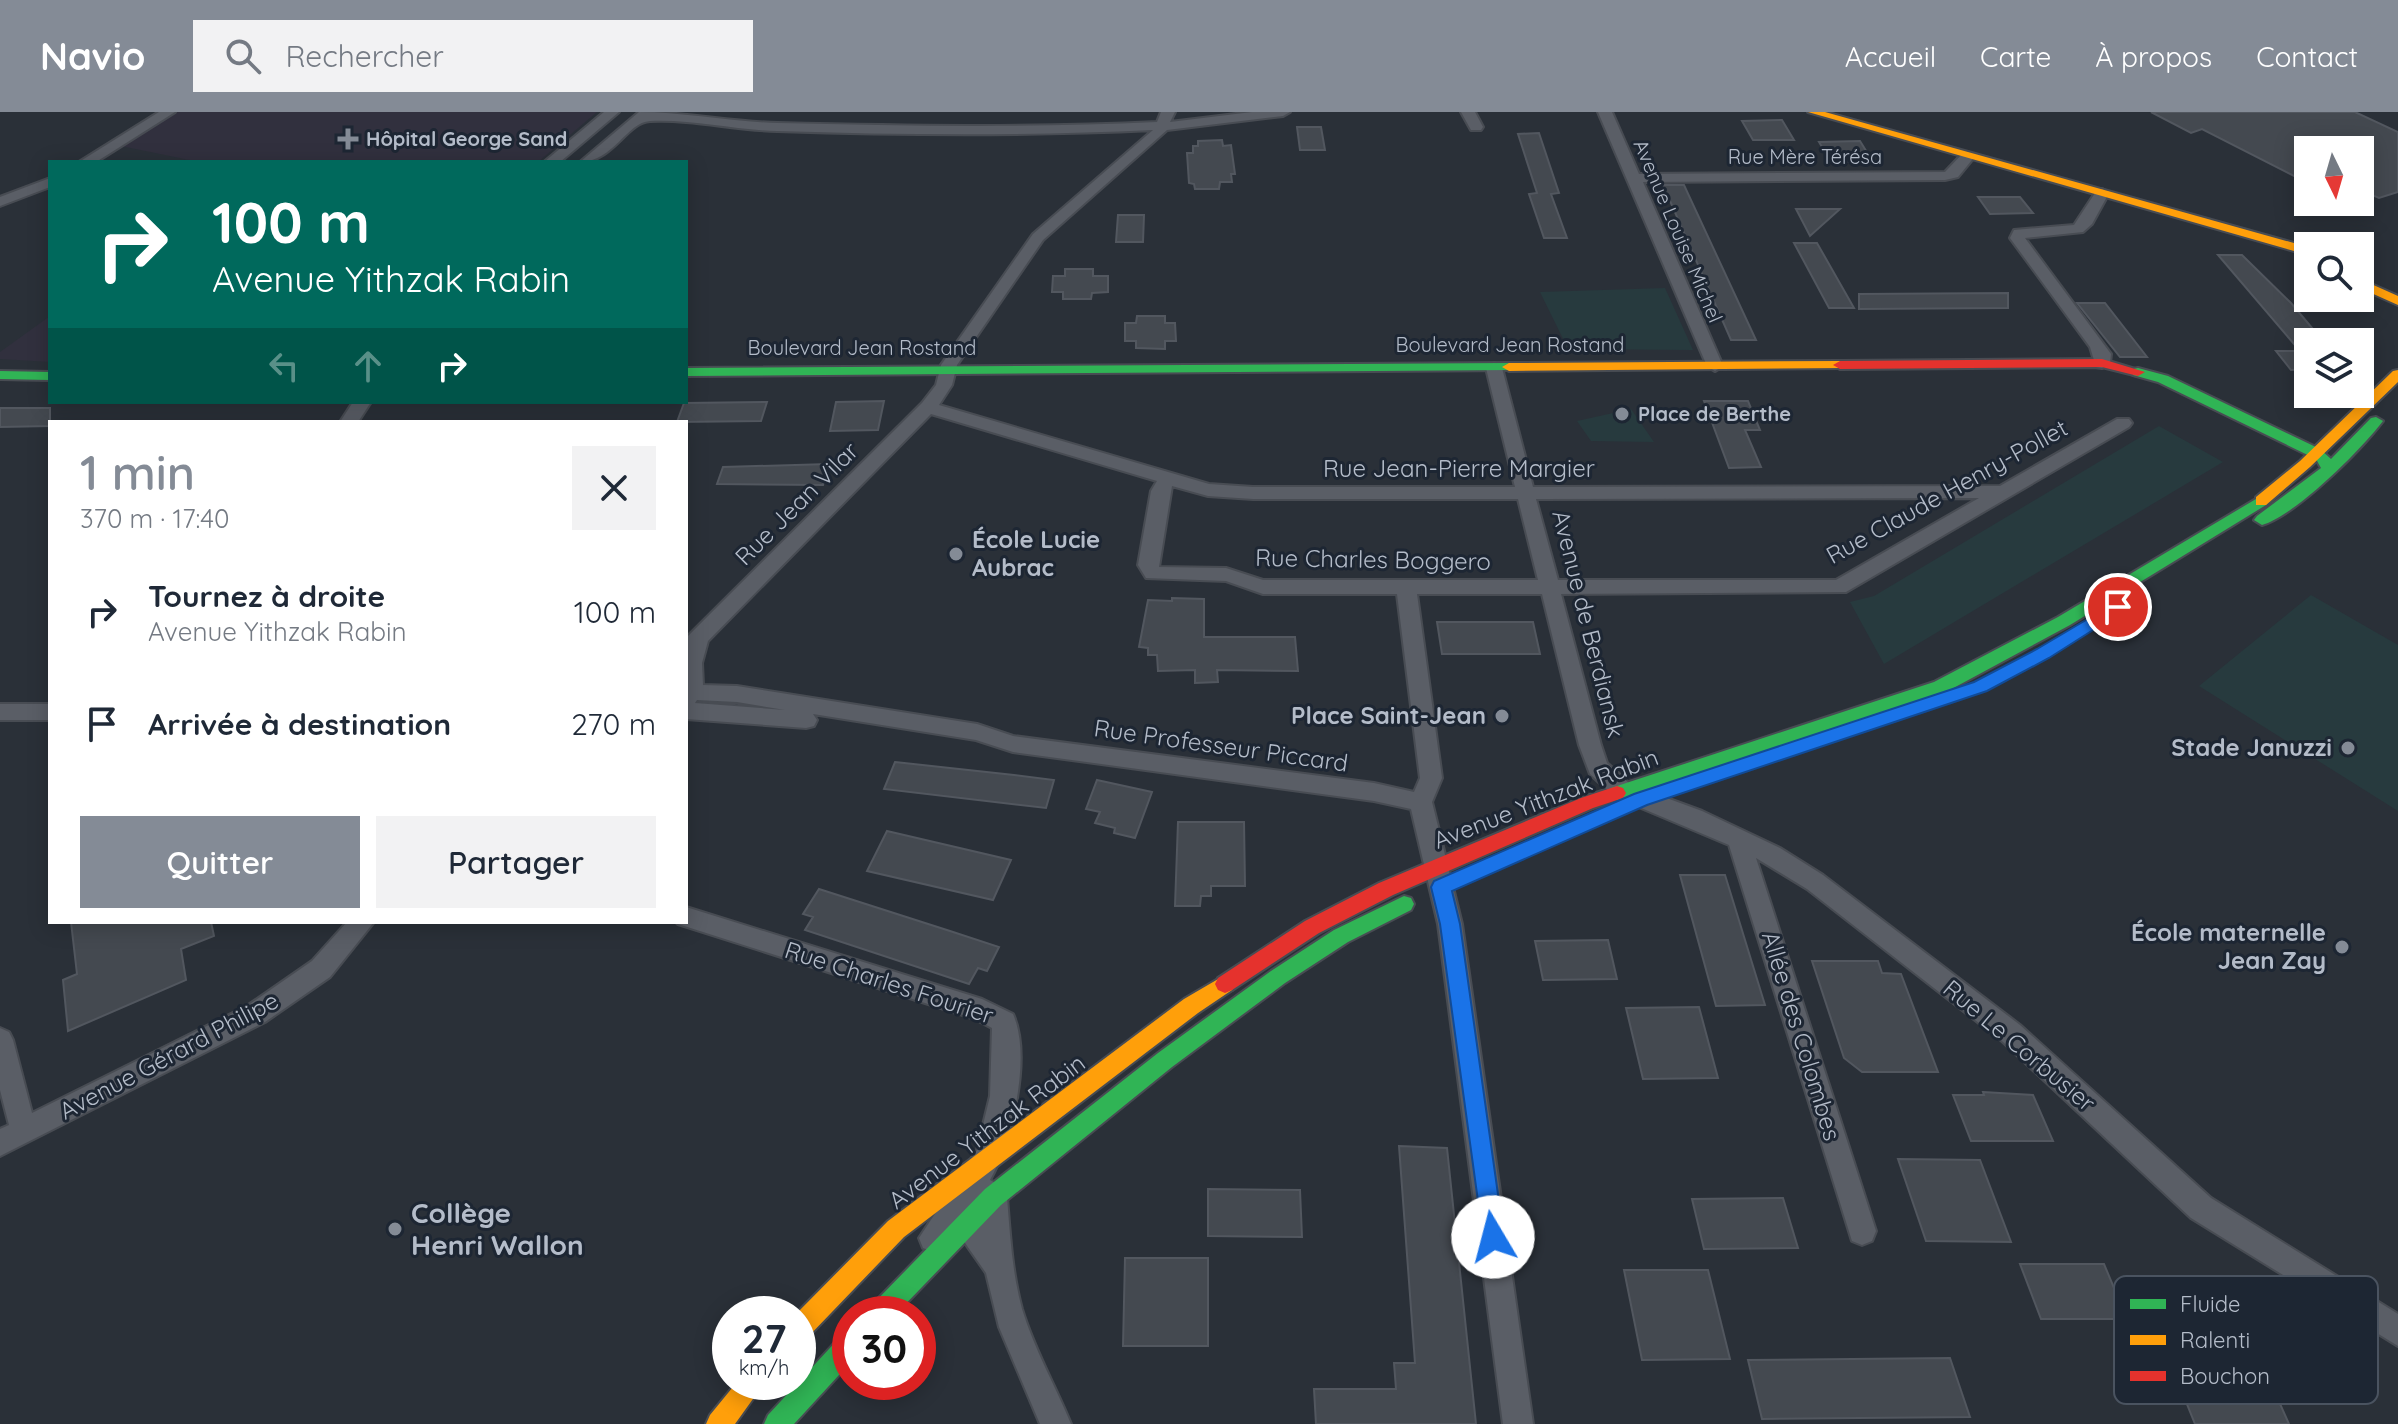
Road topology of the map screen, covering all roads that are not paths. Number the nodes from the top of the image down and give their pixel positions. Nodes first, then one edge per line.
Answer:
1 (168, 112) edge
2 (612, 112) edge
3 (1283, 112) edge
4 (1468, 112) edge
5 (1605, 112) edge
6 (1813, 112) edge
7 (1838, 112) edge
8 (645, 114) edge
9 (676, 114) edge
10 (1163, 117) edge
11 (1476, 127) dead end
12 (1886, 131) junction
13 (1969, 155) junction
14 (89, 160) edge
15 (553, 160) edge
16 (589, 160) edge
17 (1633, 178) junction
18 (48, 183) edge
19 (2102, 193) junction
20 (0, 202) edge
21 (2207, 223) junction
22 (2294, 247) edge
23 (2294, 256) edge
24 (2374, 275) edge
25 (2398, 284) edge
26 (2374, 290) edge
27 (2398, 301) edge
28 (2102, 363) junction
29 (1715, 366) junction
30 (949, 367) junction
31 (1494, 368) junction
32 (688, 372) edge
33 (2398, 374) edge
34 (0, 375) edge
35 (48, 376) edge
36 (928, 407) junction
37 (2390, 410) edge
38 (2123, 423) dead end
39 (2315, 452) junction
40 (2344, 454) junction
41 (1167, 479) junction
42 (2001, 492) junction
43 (1528, 493) junction
44 (2298, 498) junction
45 (1406, 588) junction
46 (1551, 588) junction
47 (692, 644) edge
48 (2043, 654) dead end
49 (1992, 681) dead end
50 (688, 698) edge
51 (0, 712) edge
52 (48, 712) edge
53 (1631, 796) junction
54 (1421, 802) junction
55 (1739, 840) junction
56 (1489, 865) dead end
57 (1436, 885) junction
58 (688, 918) edge
59 (360, 924) edge
60 (1163, 1029) joint
61 (0, 1040) edge
62 (1001, 1113) junction
63 (1079, 1130) junction
64 (24, 1131) junction
65 (1038, 1131) junction
66 (0, 1143) edge
67 (976, 1185) junction
68 (967, 1222) junction
69 (1862, 1231) dead end
70 (999, 1267) junction
71 (2310, 1276) edge
72 (883, 1296) edge
73 (896, 1296) edge
74 (816, 1311) edge
75 (2378, 1319) edge
76 (2398, 1331) edge
77 (832, 1352) edge
78 (832, 1364) edge
79 (738, 1400) edge
80 (719, 1424) edge
81 (770, 1424) edge
82 (777, 1424) edge
83 (1056, 1424) edge
84 (1518, 1424) edge

1 - 14 street
2 - 15 street
3 - 10 street
4 - 11 street
5 - 17 street, Avenue Louise Michel
6 - 12 main road
7 - 12 main road
8 - 9 street
8 - 16 street
9 - 10 street
10 - 30 street, Rue Jean Vilar
12 - 13 main road
13 - 17 street, Rue Mère Térésa
13 - 19 main road
17 - 29 street, Avenue Louise Michel
18 - 20 street
19 - 21 main road
19 - 28 street
21 - 22 main road
21 - 23 main road
24 - 25 main road
26 - 27 main road
28 - 29 main road, Boulevard Jean Rostand
28 - 39 main road, Boulevard Jean Rostand
29 - 31 main road, Boulevard Jean Rostand
30 - 31 main road, Boulevard Jean Rostand
30 - 32 main road, Boulevard Jean Rostand
30 - 36 street, Rue Jean Vilar
31 - 43 street, Avenue de Berdiansk
33 - 39 main road, Avenue Yithzak Rabin
34 - 35 main road
36 - 41 street, Rue Jean-Pierre Margier
36 - 47 street, Rue Jean Vilar
37 - 40 main road
38 - 42 street, Rue Claude Henry-Pollet
39 - 40 main road
39 - 44 main road
39 - 53 main road, Avenue Yithzak Rabin
40 - 44 main road
41 - 43 street, Rue Jean-Pierre Margier
41 - 45 street, Rue Charles Boggero
42 - 43 street, Rue Jean-Pierre Margier
42 - 46 street, Rue Claude Henry-Pollet
43 - 46 street, Avenue de Berdiansk
44 - 48 main road
45 - 46 street, Rue Charles Boggero
45 - 54 street
46 - 53 street, Avenue de Berdiansk
47 - 50 street
49 - 53 main road, Avenue Yithzak Rabin
50 - 54 street, Rue Professeur Piccard
51 - 52 street
53 - 55 street, Rue Le Corbusier
53 - 56 main road, Avenue Yithzak Rabin
53 - 57 main road, Avenue Yithzak Rabin
54 - 57 street
55 - 69 street, Allée des Colombes
55 - 71 street, Rue Le Corbusier
57 - 60 main road, Avenue Yithzak Rabin
57 - 63 main road, Avenue Yithzak Rabin
57 - 84 street
58 - 62 street, Rue Charles Fourier
59 - 64 street, Avenue Gérard Philipe
60 - 65 street
61 - 64 street
62 - 65 street
62 - 67 street, Rue Charles Fourier
63 - 65 street
63 - 67 main road, Avenue Yithzak Rabin
64 - 66 street, Avenue Gérard Philipe
65 - 67 street
67 - 68 street
67 - 70 street
67 - 72 street
67 - 74 main road, Avenue Yithzak Rabin
68 - 70 street
68 - 73 main road
70 - 83 street
75 - 76 street, Rue Le Corbusier
77 - 81 street
78 - 82 main road
79 - 80 main road

